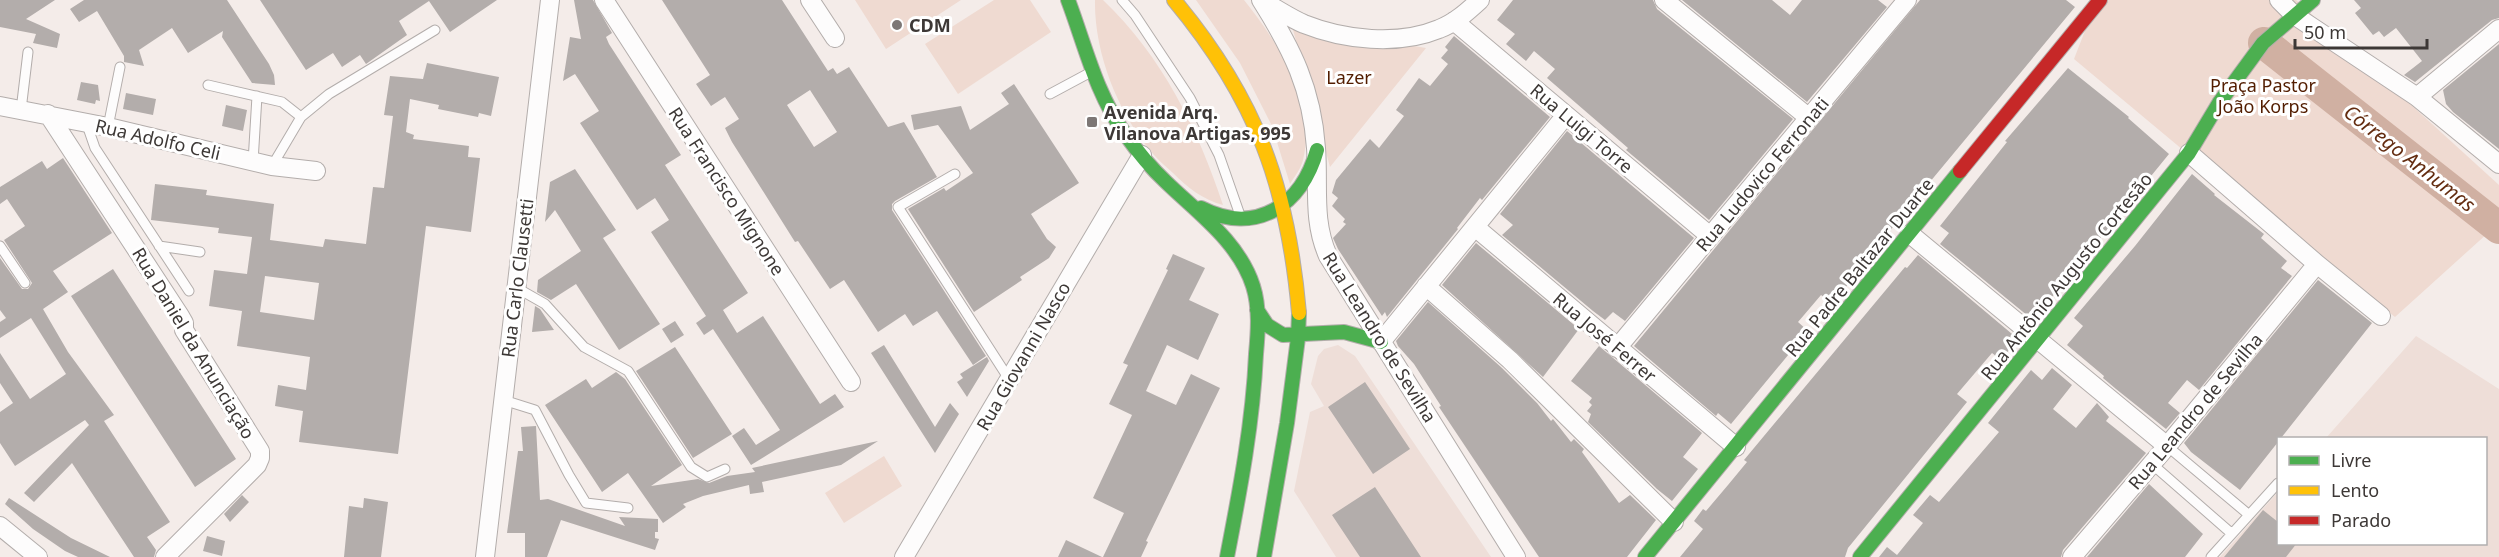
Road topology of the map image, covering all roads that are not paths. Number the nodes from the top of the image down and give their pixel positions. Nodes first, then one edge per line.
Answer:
1 (550, 0) edge
2 (604, 0) edge
3 (810, 0) edge
4 (1068, 0) edge
5 (1122, 0) edge
6 (1174, 0) edge
7 (1261, 0) edge
8 (1480, 0) edge
9 (1664, 0) edge
10 (2100, 0) edge
11 (2279, 0) edge
12 (2313, 0) edge
13 (1903, 2) edge
14 (1088, 9) dead end
15 (2294, 15) junction
16 (1454, 21) junction
17 (2499, 29) edge
18 (435, 30) dead end
19 (835, 38) dead end
20 (1086, 50) junction
21 (28, 52) dead end
22 (120, 67) dead end
23 (1093, 71) junction
24 (207, 85) dead end
25 (1050, 94) dead end
26 (257, 96) junction
27 (2417, 98) junction
28 (0, 106) edge
29 (21, 110) junction
30 (48, 114) junction
31 (1566, 115) junction
32 (302, 117) junction
33 (1808, 117) junction
34 (86, 122) junction
35 (108, 127) junction
36 (1317, 150) junction
37 (2189, 153) junction
38 (1142, 155) junction
39 (253, 162) junction
40 (2499, 164) edge
41 (272, 166) junction
42 (316, 171) dead end
43 (955, 174) dead end
44 (1190, 203) junction
45 (1284, 204) junction
46 (1242, 220) junction
47 (1475, 227) junction
48 (1910, 234) junction
49 (1710, 236) junction
50 (0, 246) edge
51 (159, 246) junction
52 (200, 252) dead end
53 (2317, 264) junction
54 (25, 283) dead end
55 (1426, 286) junction
56 (516, 288) junction
57 (189, 291) dead end
58 (1257, 310) junction
59 (2381, 316) dead end
60 (1298, 334) junction
61 (2037, 341) junction
62 (1381, 342) junction
63 (1617, 348) junction
64 (1009, 379) junction
65 (851, 382) dead end
66 (503, 400) junction
67 (2167, 446) junction
68 (1736, 447) junction
69 (2152, 464) junction
70 (725, 469) dead end
71 (2277, 484) edge
72 (628, 508) dead end
73 (2248, 514) junction
74 (1674, 522) junction
75 (0, 526) edge
76 (2231, 533) junction
77 (38, 557) edge
78 (165, 557) edge
79 (485, 557) edge
80 (904, 557) edge
81 (1227, 557) edge
82 (1264, 557) edge
83 (1516, 557) edge
84 (1645, 557) edge
85 (1860, 557) edge
86 (2072, 557) edge
87 (2211, 557) edge

1 - 56 street, Rua Carlo Clausetti
2 - 65 street, Rua Francisco Mignone
3 - 19 street
4 - 20 main road
5 - 46 lane
6 - 45 main road
7 - 16 street
7 - 36 street, Rua Leandro de Sevilha
8 - 16 street
9 - 33 street
10 - 48 main road, Rua Padre Baltazar Duarte
11 - 15 street
12 - 15 main road, Rua Antônio Augusto Cortesão
13 - 33 street, Rua Ludovico Ferronati
14 - 20 main road
15 - 27 street
15 - 37 main road, Rua Antônio Augusto Cortesão
16 - 31 street, Rua Luigi Torre
17 - 27 street
18 - 32 lane
20 - 23 main road
21 - 29 lane
22 - 35 lane
23 - 25 lane
23 - 38 main road
24 - 26 lane
26 - 32 lane
26 - 39 lane
27 - 40 street
28 - 29 street, Rua Adolfo Celi
29 - 30 street, Rua Adolfo Celi
30 - 34 street, Rua Adolfo Celi
30 - 78 street, Rua Daniel da Anunciação
31 - 47 street
31 - 49 street, Rua Luigi Torre
32 - 41 lane
33 - 49 street, Rua Ludovico Ferronati
34 - 35 street, Rua Adolfo Celi
34 - 51 lane
35 - 39 street, Rua Adolfo Celi
36 - 45 main road
36 - 62 street, Rua Leandro de Sevilha
37 - 53 street
37 - 61 main road, Rua Antônio Augusto Cortesão
38 - 44 main road
38 - 64 street, Rua Giovanni Nasco
39 - 41 street, Rua Adolfo Celi
41 - 42 street, Rua Adolfo Celi
43 - 64 lane
44 - 46 main road
44 - 58 main road
45 - 46 main road
45 - 60 main road
47 - 55 street
47 - 63 street, Rua José Ferrer
48 - 61 street
48 - 68 main road, Rua Padre Baltazar Duarte
49 - 63 street, Rua Ludovico Ferronati
50 - 54 lane
51 - 52 lane
51 - 57 lane
53 - 59 street
53 - 67 street, Rua Leandro de Sevilha
55 - 62 street
55 - 74 street
56 - 66 street, Rua Carlo Clausetti
56 - 70 lane
58 - 60 main road
58 - 81 main road
60 - 62 main road
60 - 82 main road
61 - 67 street
61 - 85 main road, Rua Antônio Augusto Cortesão
62 - 83 street, Rua Leandro de Sevilha
63 - 68 street, Rua José Ferrer
64 - 80 street, Rua Giovanni Nasco
66 - 72 lane
66 - 79 street, Rua Carlo Clausetti
67 - 69 street, Rua Leandro de Sevilha
67 - 73 lane
68 - 74 main road, Rua Padre Baltazar Duarte
69 - 76 lane
69 - 86 street, Rua Leandro de Sevilha
71 - 73 lane
73 - 76 lane
74 - 84 main road, Rua Padre Baltazar Duarte
75 - 77 street
76 - 87 lane

